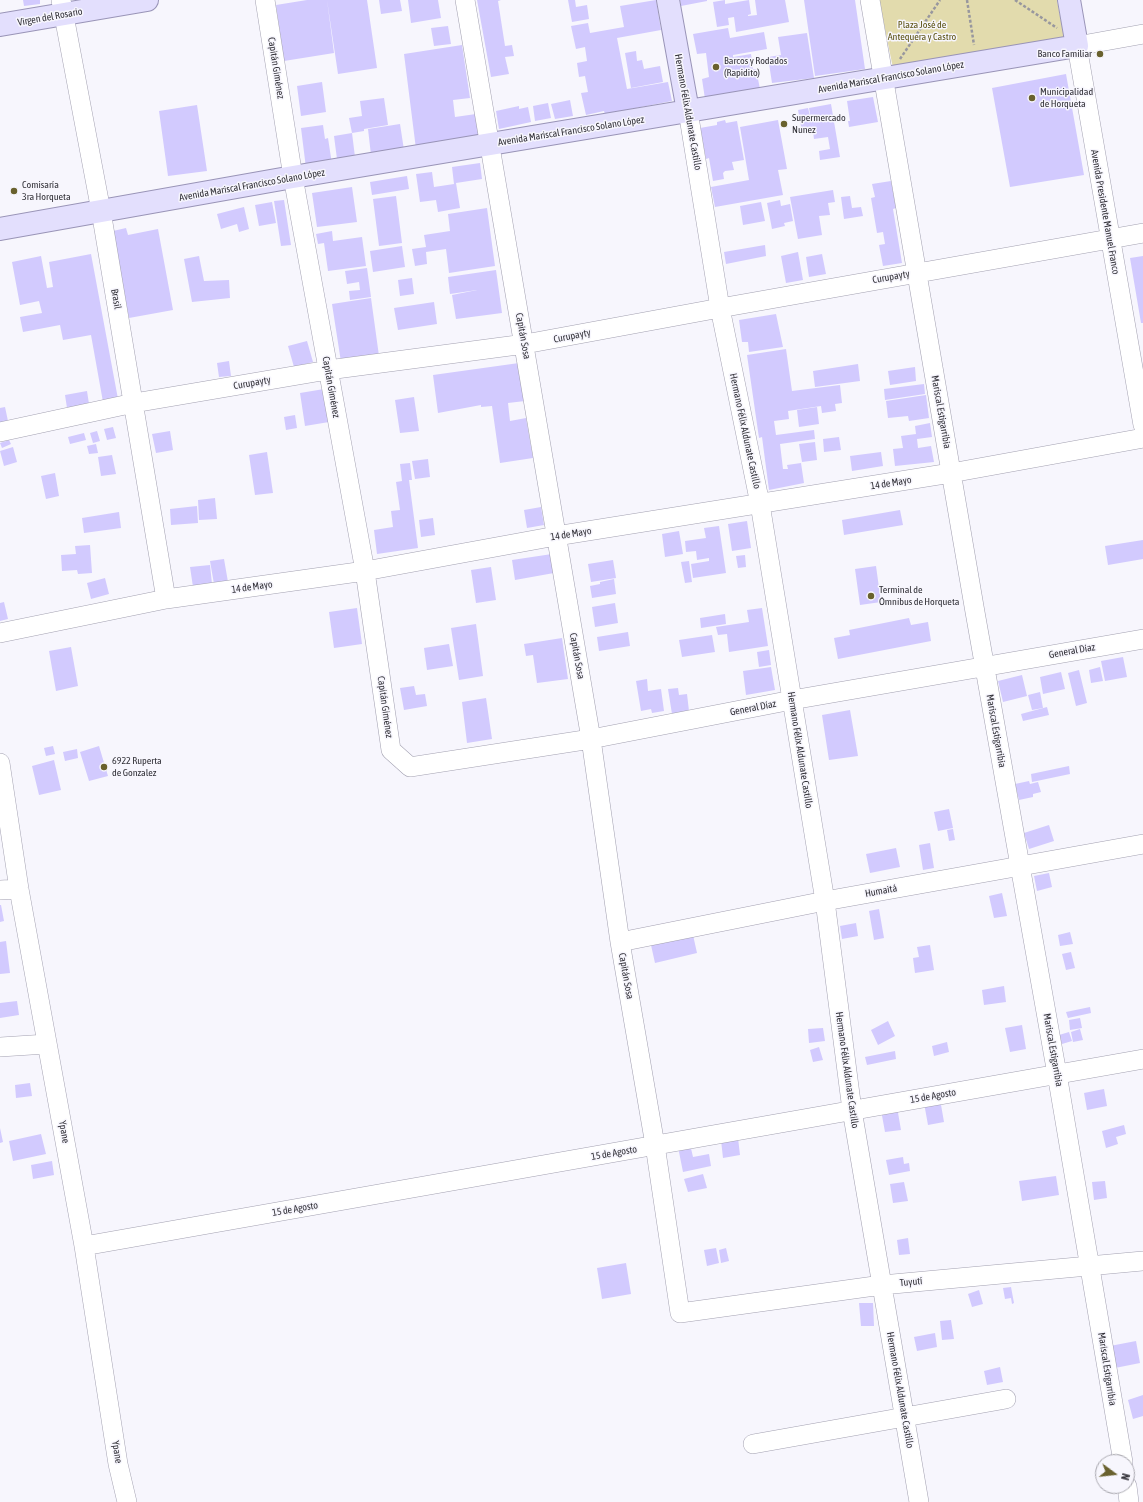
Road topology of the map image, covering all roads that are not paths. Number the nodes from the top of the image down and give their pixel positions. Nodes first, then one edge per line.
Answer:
1 (147, 0) edge
2 (265, 0) edge
3 (465, 0) edge
4 (668, 0) edge
5 (870, 0) edge
6 (1069, 0) edge
7 (62, 7) edge
8 (0, 25) edge
9 (1143, 34) edge
10 (1077, 46) junction
11 (884, 78) junction
12 (688, 111) junction
13 (489, 144) junction
14 (293, 177) junction
15 (101, 211) junction
16 (0, 228) edge
17 (1143, 233) edge
18 (1110, 239) junction
19 (917, 272) junction
20 (720, 308) junction
21 (525, 344) junction
22 (328, 370) junction
23 (134, 403) junction
24 (1143, 425) edge
25 (0, 432) edge
26 (1143, 438) edge
27 (951, 473) junction
28 (760, 504) junction
29 (556, 536) junction
30 (365, 571) junction
31 (166, 599) junction
32 (0, 633) edge
33 (1143, 638) edge
34 (985, 666) junction
35 (792, 700) junction
36 (591, 739) junction
37 (0, 763) edge
38 (410, 767) joint
39 (1143, 844) edge
40 (1020, 866) junction
41 (19, 889) junction
42 (0, 890) edge
43 (825, 901) junction
44 (620, 942) junction
45 (47, 1044) junction
46 (0, 1047) edge
47 (1143, 1059) edge
48 (1057, 1074) junction
49 (852, 1110) junction
50 (655, 1145) junction
51 (84, 1246) junction
52 (1143, 1261) edge
53 (1090, 1266) junction
54 (882, 1285) junction
55 (680, 1313) joint
56 (1006, 1399) dead end
57 (904, 1417) junction
58 (753, 1444) dead end
59 (1122, 1454) edge
60 (127, 1502) edge
61 (919, 1502) edge

1 - 7 main road, Virgen del Rosario
2 - 14 street, Capitán Giménez
3 - 13 street, Capitán Sosa
4 - 12 main road, Hermano Félix Aldunate Castillo
5 - 11 street, Mariscal Estigarribia
6 - 10 main road, Avenida Presidente Manuel Franco
7 - 8 main road, Virgen del Rosario
7 - 15 street, Brasil
9 - 10 street, Avenida Mariscal Francisco Solano López
10 - 11 main road, Avenida Mariscal Francisco Solano López
10 - 18 street, Avenida Presidente Manuel Franco
11 - 12 main road, Avenida Mariscal Francisco Solano López
11 - 19 street, Mariscal Estigarribia
12 - 13 main road, Avenida Mariscal Francisco Solano López
12 - 20 street, Hermano Félix Aldunate Castillo
13 - 14 main road, Avenida Mariscal Francisco Solano López
13 - 21 street, Capitán Sosa
14 - 15 main road, Avenida Mariscal Francisco Solano López
14 - 22 street, Capitán Giménez
15 - 16 main road, Avenida Mariscal Francisco Solano López
15 - 23 street, Brasil
17 - 18 street, Curupayty
18 - 19 street, Curupayty
18 - 24 street, Avenida Presidente Manuel Franco
19 - 20 street, Curupayty
19 - 27 street, Mariscal Estigarribia
20 - 21 street, Curupayty
20 - 28 street, Hermano Félix Aldunate Castillo
21 - 22 street, Curupayty
21 - 29 street, Capitán Sosa
22 - 23 street, Curupayty
22 - 30 street, Capitán Giménez
23 - 25 street, Curupayty
23 - 31 street, Brasil
26 - 27 street, 14 de Mayo
27 - 28 street, 14 de Mayo
27 - 34 street, Mariscal Estigarribia
28 - 29 street, 14 de Mayo
28 - 35 street, Hermano Félix Aldunate Castillo
29 - 30 street, 14 de Mayo
29 - 36 street, Capitán Sosa
30 - 31 street, 14 de Mayo
30 - 38 street, Capitán Giménez
31 - 32 street, 14 de Mayo
33 - 34 street, General Díaz
34 - 35 street, General Díaz
34 - 40 street, Mariscal Estigarribia
35 - 36 street, General Díaz
35 - 43 street, Hermano Félix Aldunate Castillo
36 - 38 street, General Díaz
36 - 44 street, Capitán Sosa
37 - 41 street, Ypane
39 - 40 street, Humaitá
40 - 43 street, Humaitá
40 - 48 street, Mariscal Estigarribia
41 - 42 street
41 - 45 street, Ypane
43 - 44 street, Humaitá
43 - 49 street, Hermano Félix Aldunate Castillo
44 - 50 street, Capitán Sosa
45 - 46 street
45 - 51 street, Ypane
47 - 48 street, 15 de Agosto
48 - 49 street, 15 de Agosto
48 - 53 street, Mariscal Estigarribia
49 - 50 street, 15 de Agosto
49 - 54 street, Hermano Félix Aldunate Castillo
50 - 51 street, 15 de Agosto
50 - 55 street, Capitán Sosa
51 - 60 street, Ypane
52 - 53 street, Tuyutí
53 - 54 street, Tuyutí
53 - 59 street, Mariscal Estigarribia
54 - 55 street, Tuyutí
54 - 57 street, Hermano Félix Aldunate Castillo
56 - 57 street
57 - 58 street
57 - 61 street, Hermano Félix Aldunate Castillo

